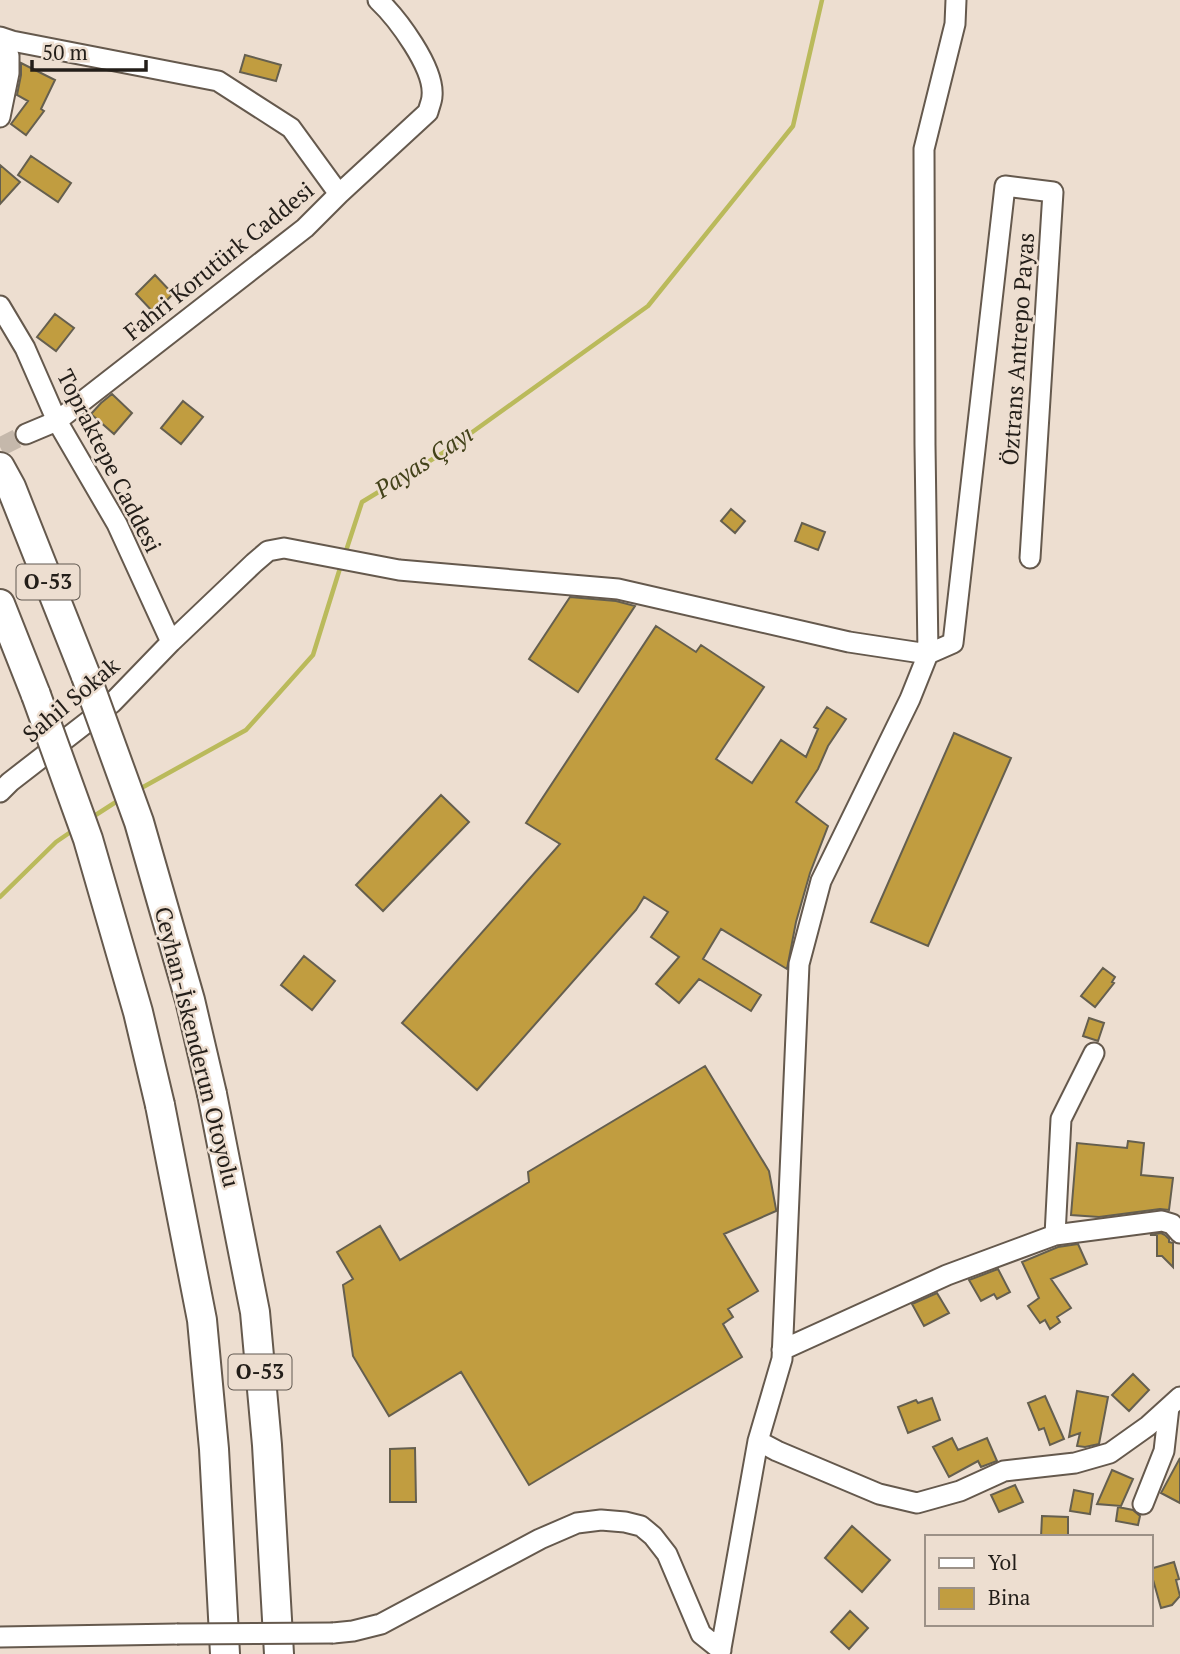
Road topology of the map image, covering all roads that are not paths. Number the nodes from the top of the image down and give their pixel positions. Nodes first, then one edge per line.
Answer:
1 (378, 0) edge
2 (956, 0) edge
3 (4, 42) edge
4 (0, 117) edge
5 (338, 194) junction
6 (0, 306) edge
7 (57, 421) junction
8 (26, 434) tunnel mouth
9 (5, 477) edge
10 (1030, 558) dead end
11 (0, 604) edge
12 (171, 642) junction
13 (928, 654) junction
14 (0, 792) edge
15 (1094, 1053) dead end
16 (1180, 1233) edge
17 (1055, 1235) junction
18 (782, 1350) junction
19 (1174, 1402) edge
20 (758, 1441) junction
21 (1143, 1504) dead end
22 (0, 1637) edge
23 (720, 1652) edge
24 (225, 1654) edge
25 (281, 1654) edge

1 - 5 street
2 - 13 street
3 - 4 street
3 - 5 street, Fahri Korutürk Caddesi
5 - 7 street, Fahri Korutürk Caddesi
6 - 7 street, Topraktepe Caddesi
7 - 8 street, Fahri Korutürk Caddesi
7 - 12 street, Topraktepe Caddesi
9 - 25 highway, Ceyhan-İskenderun Otoyolu / O-53, bridge
10 - 13 street, Öztrans Antrepo Payas
11 - 24 highway, O-53, bridge
12 - 13 street, Sahil Sokak
12 - 14 street, Sahil Sokak
13 - 18 street
15 - 17 street
16 - 17 street
17 - 18 street
18 - 20 street
19 - 20 street
19 - 21 street
20 - 23 street
22 - 23 street, bridge

